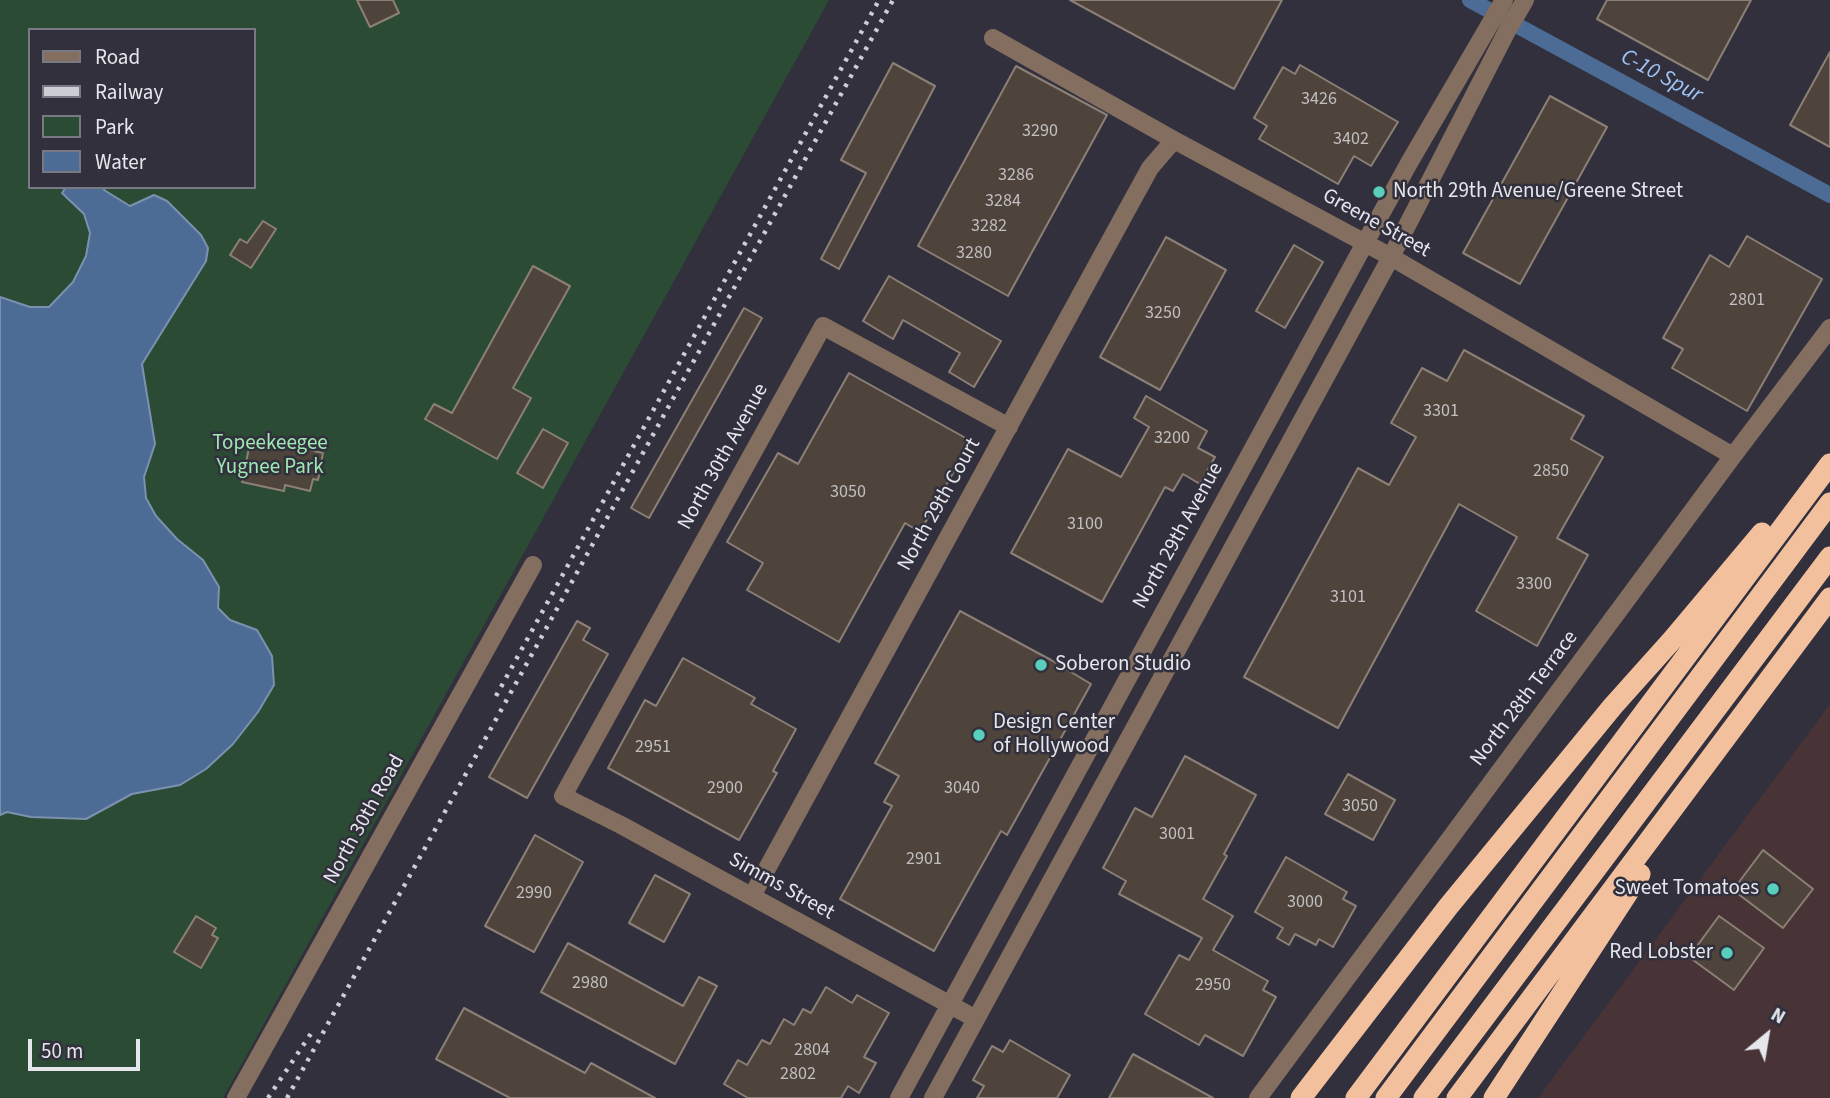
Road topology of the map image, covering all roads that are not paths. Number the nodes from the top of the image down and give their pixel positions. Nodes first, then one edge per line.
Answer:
1 (1512, 4) edge
2 (1499, 28) junction
3 (993, 38) dead end
4 (1174, 140) junction
5 (1365, 243) junction
6 (1391, 257) junction
7 (1830, 328) edge
8 (1009, 427) junction
9 (1733, 456) junction
10 (1830, 464) edge
11 (1806, 496) junction
12 (1830, 503) edge
13 (1830, 557) edge
14 (533, 565) dead end
15 (1830, 598) edge
16 (1752, 700) junction
17 (563, 796) joint
18 (752, 896) junction
19 (950, 1004) junction
20 (976, 1019) junction
21 (236, 1098) edge
22 (899, 1098) edge
23 (933, 1098) edge
24 (1258, 1098) edge
25 (1301, 1098) edge
26 (1356, 1098) edge
27 (1386, 1098) edge
28 (1424, 1098) edge
29 (1457, 1098) edge
30 (1494, 1098) edge

1 - 2 street, North 29th Avenue
2 - 5 street, North 29th Avenue
2 - 6 street, North 29th Avenue
3 - 4 street, Greene Street
4 - 5 street, Greene Street
4 - 8 street, North 29th Court
5 - 6 street, Greene Street
5 - 19 street, North 29th Avenue
6 - 9 street, Greene Street
6 - 20 street, North 29th Avenue
7 - 9 street, North 28th Terrace
8 - 17 street, North 30th Avenue
8 - 18 street, North 29th Court
9 - 24 street, North 28th Terrace
10 - 11 highway
11 - 25 highway
11 - 26 highway
12 - 27 highway
13 - 28 highway
14 - 21 street, North 30th Road
15 - 16 highway
16 - 29 highway
16 - 30 highway
17 - 18 street, Simms Street
18 - 19 street, Simms Street
19 - 20 street, Simms Street
19 - 22 street, North 29th Avenue
20 - 23 street, North 29th Avenue

